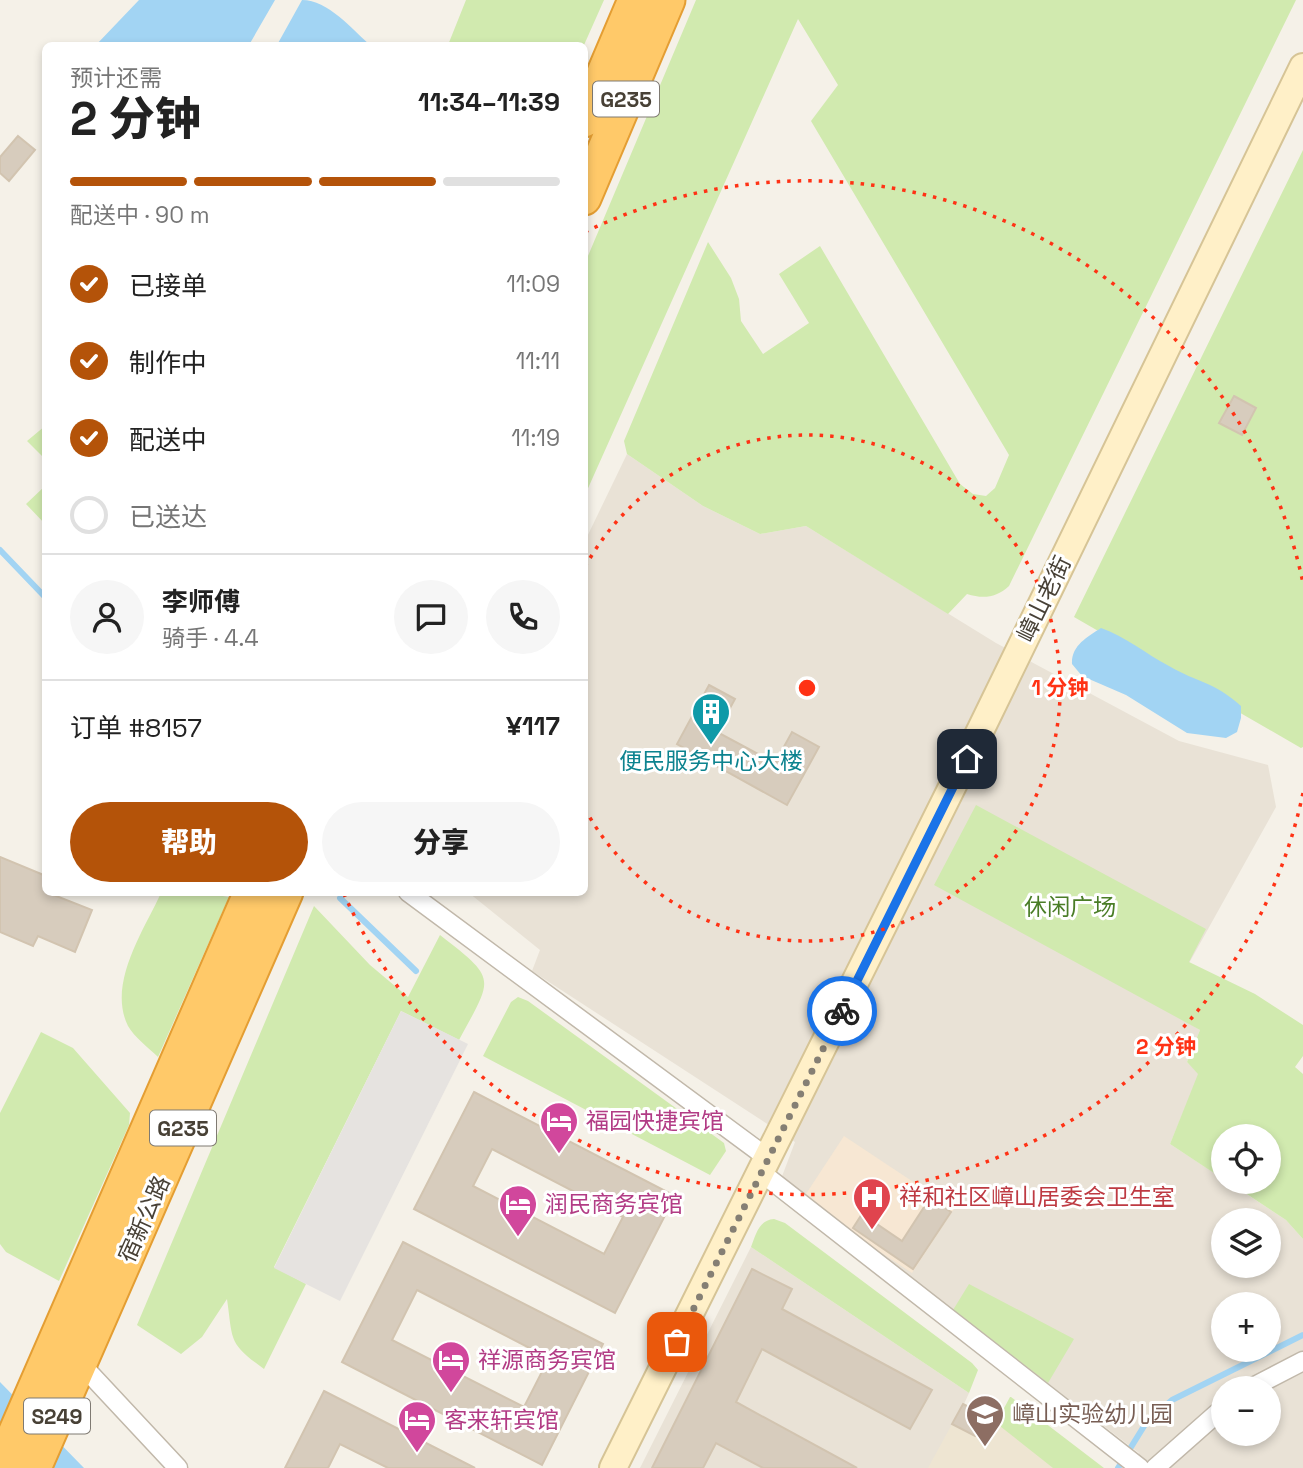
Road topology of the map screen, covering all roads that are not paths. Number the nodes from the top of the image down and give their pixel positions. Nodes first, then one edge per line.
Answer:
1 (635, 0) edge
2 (668, 0) edge
3 (1303, 67) edge
4 (588, 111) edge
5 (588, 189) edge
6 (249, 896) edge
7 (284, 896) edge
8 (413, 896) edge
9 (765, 1166) junction
10 (66, 1357) junction
11 (1303, 1361) edge
12 (1274, 1376) edge
13 (1211, 1419) edge
14 (1136, 1464) edge
15 (0, 1468) edge
16 (34, 1468) edge
17 (178, 1468) edge
18 (613, 1468) edge
19 (1155, 1468) edge

1 - 4 highway, G235
2 - 5 highway, G235
3 - 9 street, 嶂山老街
6 - 10 highway, 宿新公路 / G235
7 - 10 highway, 宿新公路 / G235
8 - 9 street
9 - 14 street
9 - 18 street, 嶂山老街
10 - 15 highway, 宿新公路 / S249
10 - 16 highway, 宿新公路 / S249
10 - 17 street
11 - 12 street
13 - 19 street

